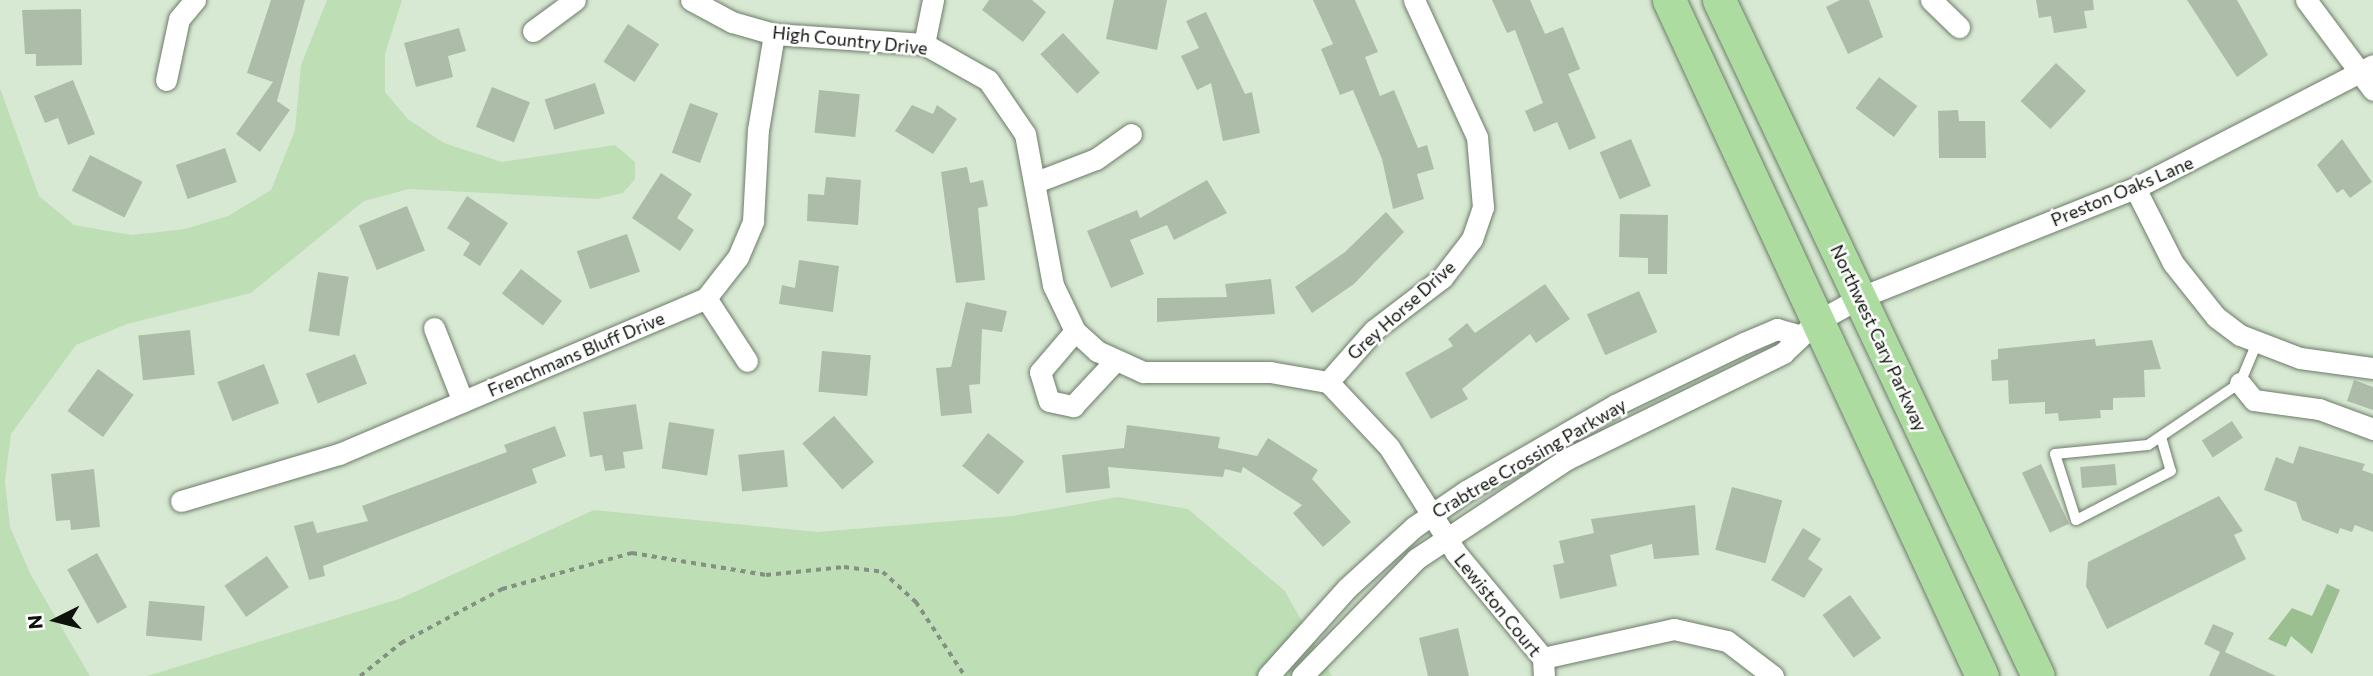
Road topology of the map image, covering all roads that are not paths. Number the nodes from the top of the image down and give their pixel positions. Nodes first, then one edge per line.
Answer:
1 (195, 0) edge
2 (575, 0) edge
3 (691, 0) edge
4 (933, 0) edge
5 (1414, 0) edge
6 (1669, 0) edge
7 (1719, 0) edge
8 (1931, 0) edge
9 (2306, 0) edge
10 (1959, 27) dead end
11 (533, 31) dead end
12 (774, 34) junction
13 (924, 44) junction
14 (2369, 76) edge
15 (166, 80) dead end
16 (1131, 134) dead end
17 (1036, 182) junction
18 (2135, 188) junction
19 (1861, 297) junction
20 (706, 298) junction
21 (434, 328) dead end
22 (1807, 328) junction
23 (1074, 331) junction
24 (2256, 345) junction
25 (747, 361) dead end
26 (1115, 362) junction
27 (2373, 368) edge
28 (1328, 382) junction
29 (2240, 383) junction
30 (463, 402) junction
31 (2373, 429) edge
32 (2161, 437) junction
33 (181, 501) dead end
34 (1433, 513) junction
35 (1446, 537) junction
36 (1544, 667) edge
37 (1268, 676) edge
38 (1302, 676) edge
39 (1773, 676) edge
40 (1982, 676) edge
41 (2038, 676) edge

1 - 15 street
2 - 11 street
3 - 12 street, High Country Drive
4 - 13 street
5 - 28 street, Grey Horse Drive
6 - 22 main road
7 - 19 main road, Northwest Cary Parkway
8 - 10 street
9 - 14 street
12 - 13 street, High Country Drive
12 - 20 street, Frenchmans Bluff Drive
13 - 17 street, High Country Drive
14 - 18 street, Preston Oaks Lane
16 - 17 street
17 - 23 street, High Country Drive
18 - 19 street, Preston Oaks Lane
18 - 24 street
19 - 22 street, Crabtree Crossing Parkway
19 - 41 main road, Northwest Cary Parkway
20 - 25 street
20 - 30 street, Frenchmans Bluff Drive
21 - 30 street
22 - 34 street, Crabtree Crossing Parkway
22 - 35 street, Crabtree Crossing Parkway
22 - 40 main road
23 - 26 street, High Country Drive
23 - 26 street
24 - 27 street
24 - 29 lane
26 - 28 street, High Country Drive
28 - 34 street
29 - 31 street
29 - 32 lane
30 - 33 street, Frenchmans Bluff Drive
32 - 32 lane
34 - 35 street
34 - 37 street, Crabtree Crossing Parkway
35 - 36 street, Lewiston Court
35 - 38 street, Crabtree Crossing Parkway
36 - 39 street

